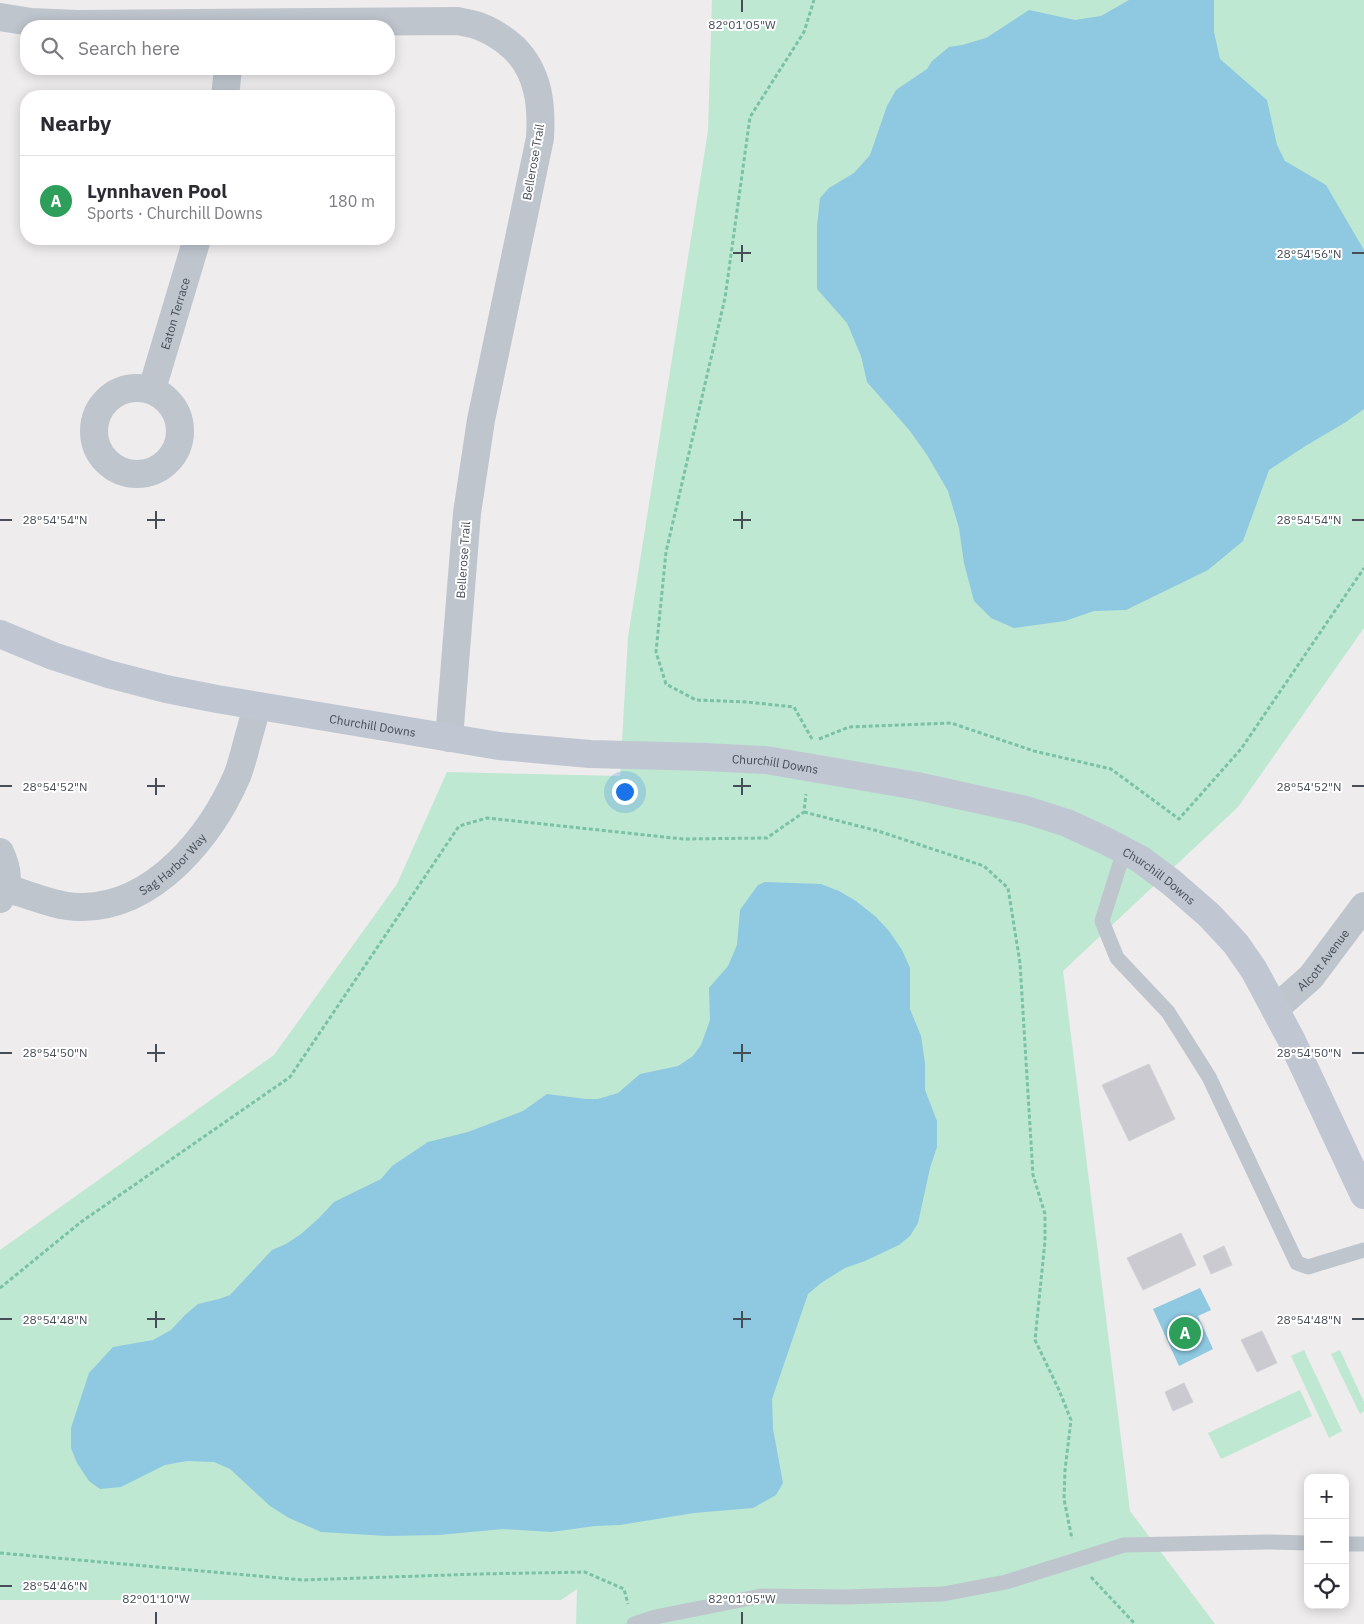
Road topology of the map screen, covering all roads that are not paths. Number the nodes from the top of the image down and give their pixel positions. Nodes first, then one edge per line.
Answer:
1 (0, 16) edge
2 (21, 20) edge
3 (395, 22) edge
4 (227, 75) edge
5 (226, 90) edge
6 (195, 245) edge
7 (152, 389) dead end
8 (0, 634) edge
9 (257, 706) junction
10 (449, 738) junction
11 (1124, 851) junction
12 (0, 852) edge
13 (3, 893) edge
14 (1364, 906) edge
15 (1275, 1009) junction
16 (1364, 1195) edge
17 (1364, 1250) edge
18 (1304, 1543) edge
19 (1349, 1544) edge
20 (1364, 1544) edge
21 (634, 1624) edge

1 - 2 street, Bellerose Trail
3 - 10 street, Bellerose Trail
4 - 5 street
6 - 7 street, Eaton Terrace
8 - 9 street, Churchill Downs
9 - 10 street, Churchill Downs
9 - 13 street, Sag Harbor Way
10 - 11 street, Churchill Downs
11 - 15 street, Churchill Downs
11 - 17 lane
12 - 13 street, Sag Harbor Way
14 - 15 street, Alcott Avenue
15 - 16 street, Churchill Downs
18 - 21 lane
19 - 20 lane

